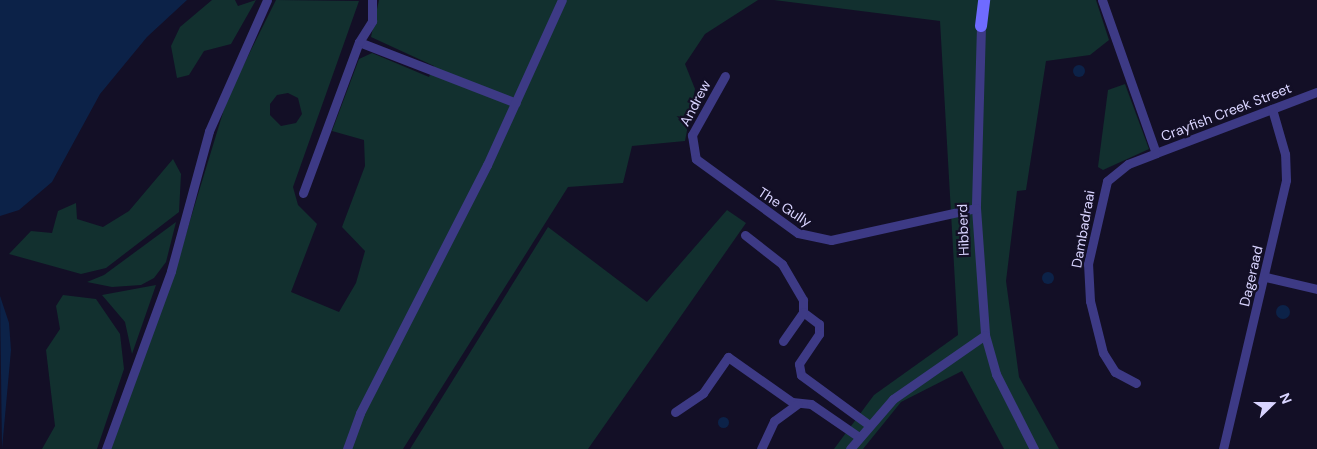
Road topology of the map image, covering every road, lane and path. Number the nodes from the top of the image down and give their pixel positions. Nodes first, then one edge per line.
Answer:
1 (267, 0) edge
2 (372, 0) edge
3 (562, 0) edge
4 (984, 0) edge
5 (1102, 0) edge
6 (981, 26) joint
7 (360, 42) junction
8 (725, 76) dead end
9 (1317, 92) edge
10 (516, 103) junction
11 (1272, 109) junction
12 (692, 143) joint
13 (1156, 153) junction
14 (303, 193) dead end
15 (976, 208) junction
16 (745, 235) dead end
17 (1266, 277) junction
18 (1317, 289) edge
19 (803, 312) junction
20 (985, 335) junction
21 (783, 341) dead end
22 (1136, 383) dead end
23 (797, 404) junction
24 (675, 412) dead end
25 (868, 424) junction
26 (859, 437) junction
27 (106, 449) edge
28 (347, 449) edge
29 (761, 449) edge
30 (850, 449) edge
31 (1034, 449) edge
32 (1223, 449) edge

1 - 27 street
2 - 7 street
3 - 10 street
4 - 6 street, Hibberd
5 - 13 street, Crayfish Creek Street
6 - 15 street, Hibberd
7 - 10 street
7 - 14 street
8 - 12 street, Andrew
9 - 11 street, Crayfish Creek Street
10 - 28 street
11 - 13 street, Crayfish Creek Street
11 - 17 street, Dageraad
12 - 15 street, The Gully
13 - 22 street, Dambadraai
15 - 20 street, Hibberd
16 - 19 street
17 - 18 street
17 - 32 street, Dageraad
19 - 21 street
19 - 25 street
20 - 25 street
20 - 31 street, Hibberd
23 - 24 street
23 - 26 street
23 - 29 street
25 - 26 street
26 - 30 street

